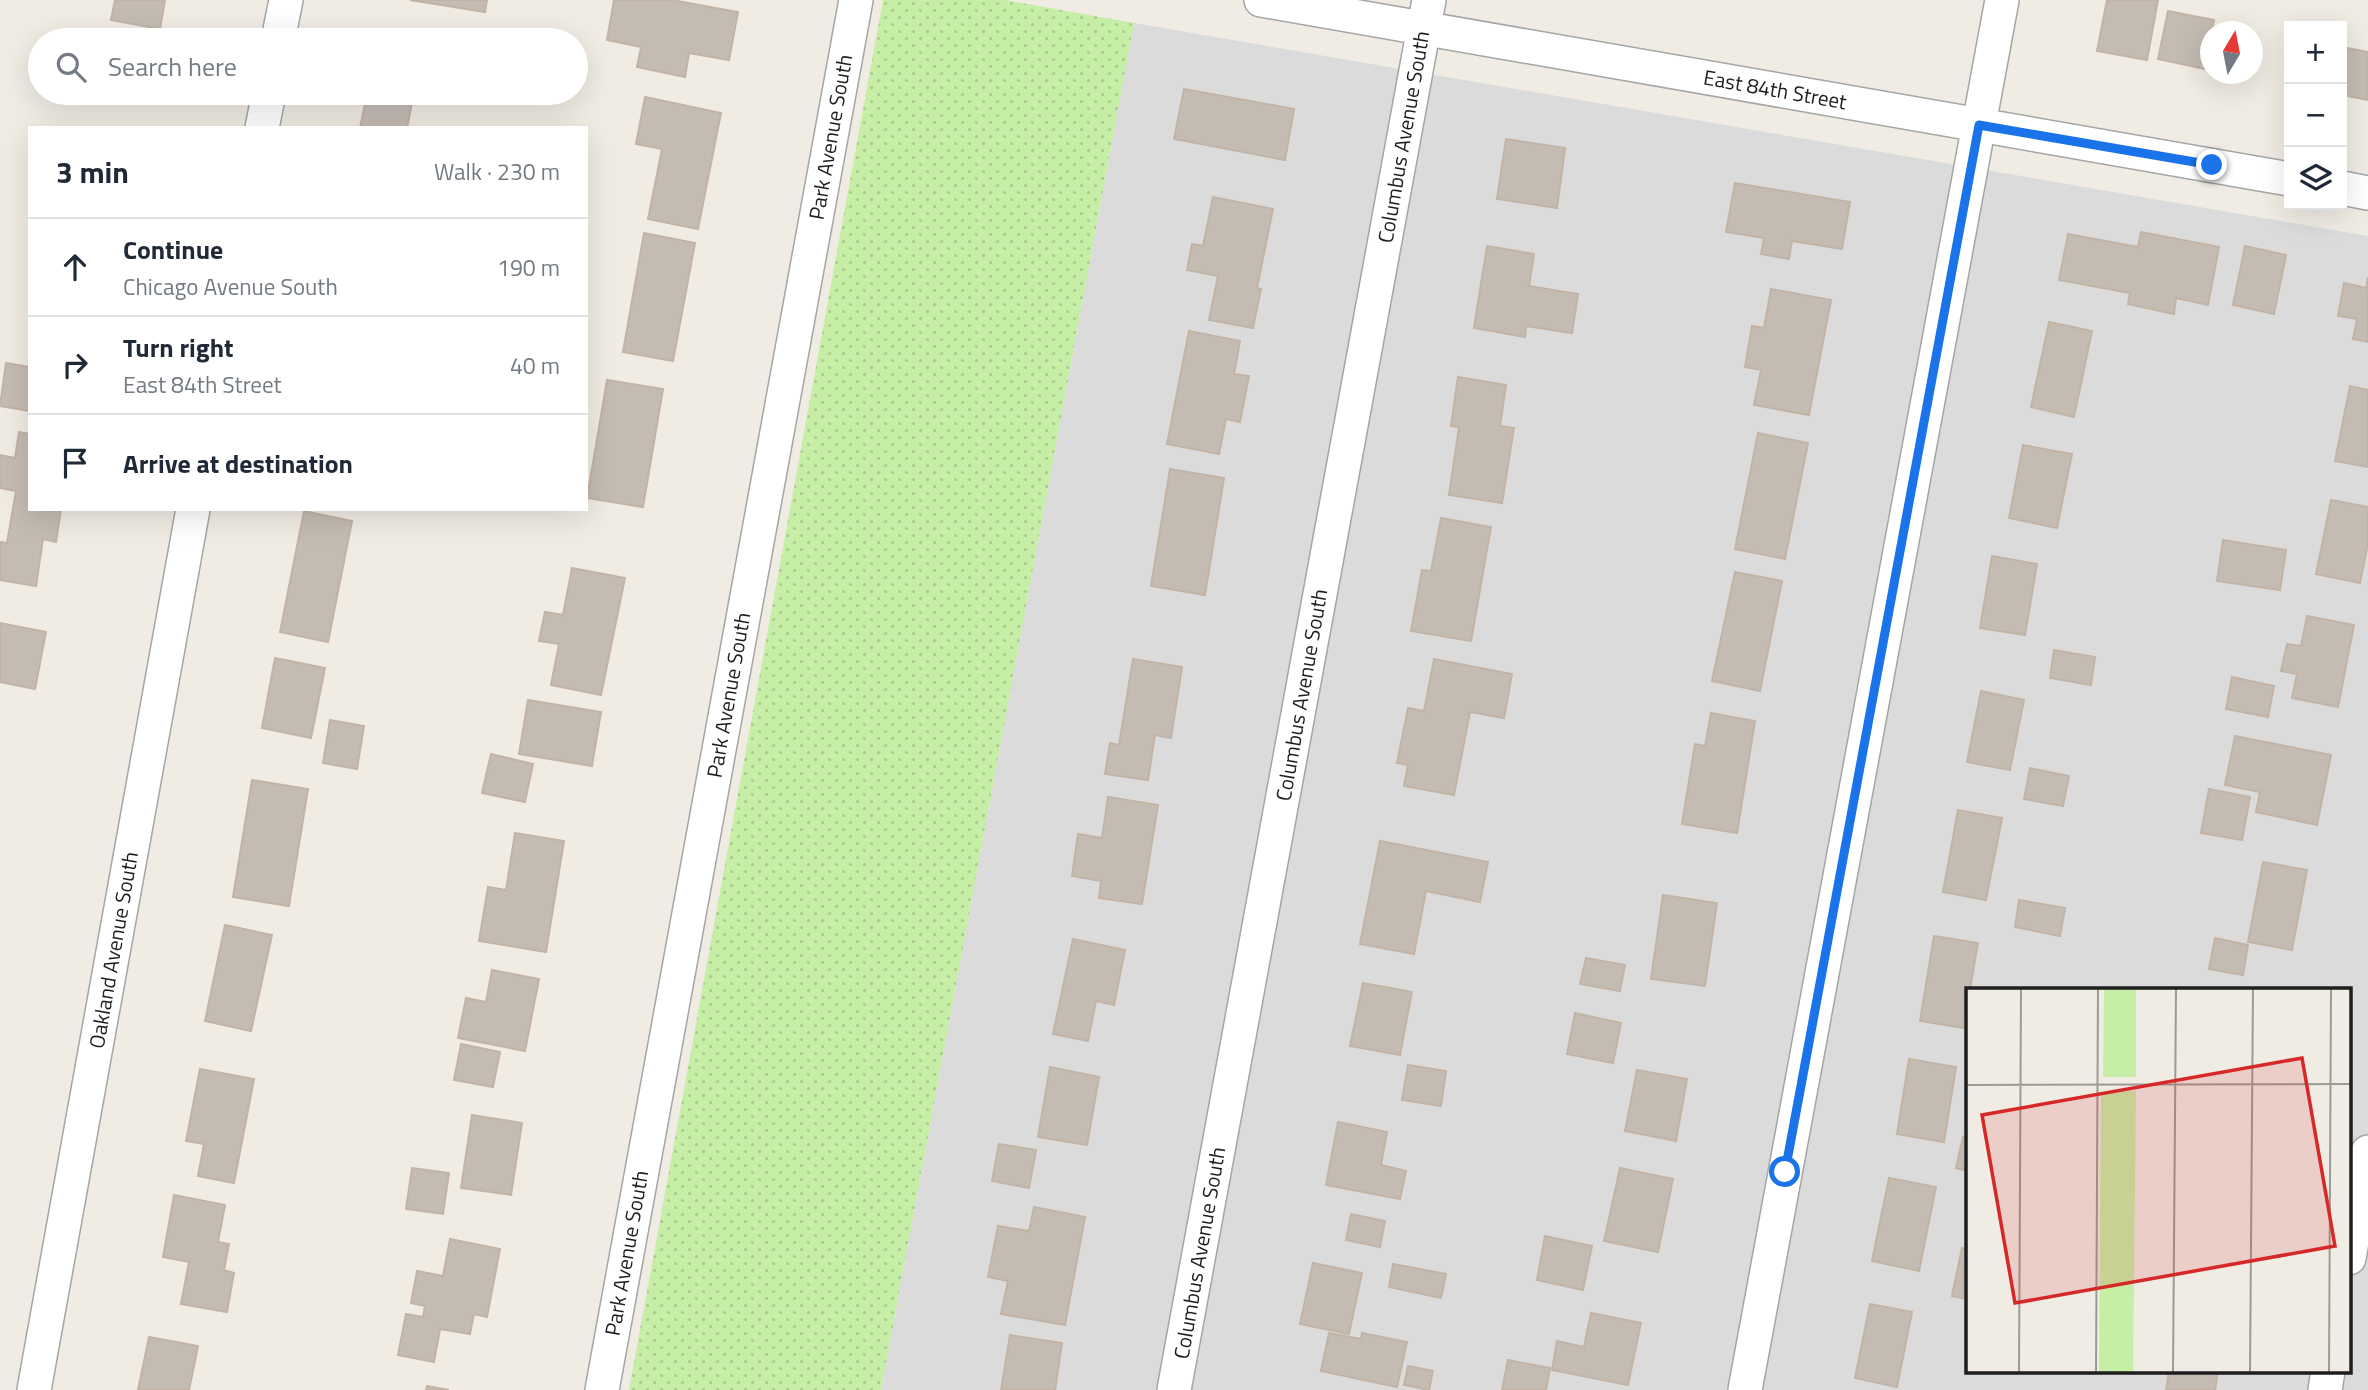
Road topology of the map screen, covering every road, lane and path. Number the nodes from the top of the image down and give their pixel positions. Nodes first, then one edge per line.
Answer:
1 (286, 0) edge
2 (856, 0) edge
3 (1261, 0) edge
4 (2003, 0) edge
5 (1427, 15) edge
6 (280, 28) edge
7 (267, 105) edge
8 (1979, 125) junction
9 (262, 126) edge
10 (2284, 178) edge
11 (2347, 189) edge
12 (2368, 193) edge
13 (193, 511) edge
14 (2368, 1152) edge
15 (2350, 1252) edge
16 (2328, 1372) edge
17 (34, 1390) edge
18 (602, 1390) edge
19 (1174, 1390) edge
20 (1745, 1390) edge
21 (2325, 1390) edge

1 - 6 street
2 - 18 street, Park Avenue South
3 - 5 street, East 84th Street
4 - 8 street
5 - 8 street, East 84th Street
5 - 19 street, Columbus Avenue South
7 - 9 street
8 - 10 street, East 84th Street
8 - 20 street
11 - 12 street
13 - 17 street, Oakland Avenue South
14 - 15 street
16 - 21 street

